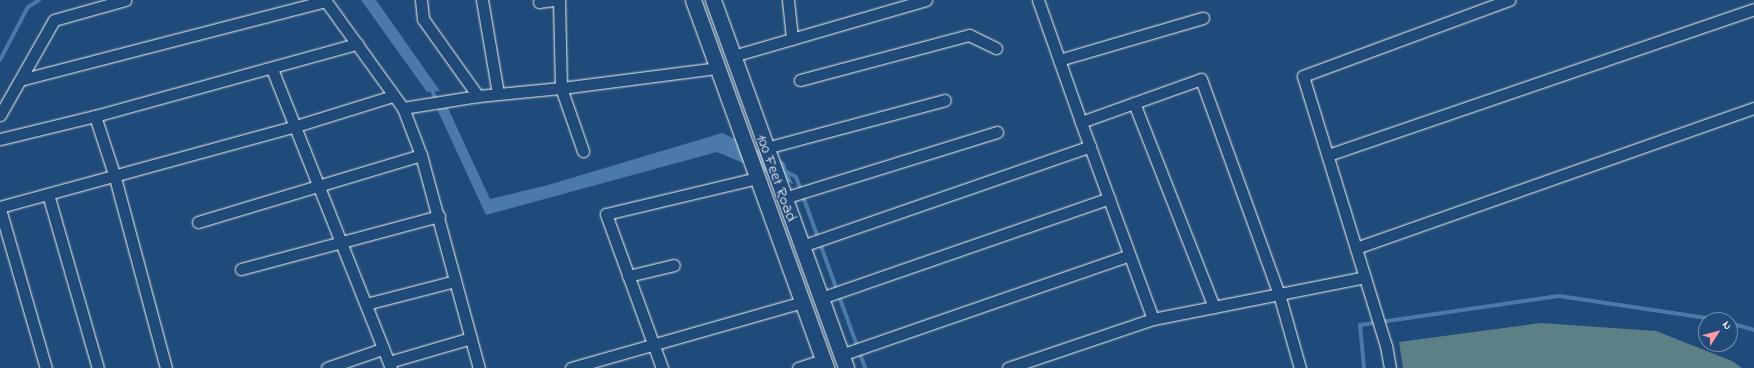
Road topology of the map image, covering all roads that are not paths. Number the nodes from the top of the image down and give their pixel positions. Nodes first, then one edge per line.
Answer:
1 (125, 0) edge
2 (325, 0) edge
3 (421, 0) edge
4 (482, 0) edge
5 (553, 0) edge
6 (559, 0) edge
7 (692, 0) edge
8 (713, 0) edge
9 (788, 0) edge
10 (926, 0) edge
11 (1038, 0) edge
12 (1508, 0) edge
13 (540, 2) dead end
14 (1754, 9) edge
15 (1204, 18) dead end
16 (792, 39) junction
17 (357, 44) junction
18 (996, 48) dead end
19 (733, 56) junction
20 (1059, 60) junction
21 (717, 68) junction
22 (272, 69) junction
23 (20, 80) junction
24 (800, 80) dead end
25 (561, 88) junction
26 (498, 94) junction
27 (394, 96) junction
28 (478, 96) junction
29 (945, 100) dead end
30 (1134, 103) junction
31 (403, 108) junction
32 (1754, 109) edge
33 (0, 115) edge
34 (95, 116) junction
35 (1081, 122) junction
36 (296, 126) junction
37 (998, 132) dead end
38 (0, 139) edge
39 (1090, 146) junction
40 (766, 148) junction
41 (583, 151) dead end
42 (421, 155) junction
43 (1328, 155) junction
44 (114, 174) junction
45 (757, 178) junction
46 (318, 184) junction
47 (48, 194) junction
48 (784, 198) junction
49 (1109, 198) junction
50 (0, 208) edge
51 (439, 216) junction
52 (198, 222) dead end
53 (342, 243) junction
54 (802, 246) junction
55 (1356, 248) junction
56 (1129, 254) junction
57 (674, 265) dead end
58 (241, 269) dead end
59 (628, 276) junction
60 (1365, 277) junction
61 (456, 281) junction
62 (1279, 294) junction
63 (821, 298) junction
64 (802, 302) junction
65 (366, 304) junction
66 (1214, 307) junction
67 (1153, 319) junction
68 (471, 338) junction
69 (652, 343) junction
70 (382, 349) junction
71 (844, 361) edge
72 (825, 364) edge
73 (390, 365) edge
74 (46, 368) edge
75 (98, 368) edge
76 (166, 368) edge
77 (327, 368) edge
78 (479, 368) edge
79 (571, 368) edge
80 (662, 368) edge
81 (798, 368) edge
82 (1008, 368) edge
83 (1300, 368) edge
84 (1390, 368) edge

1 - 23 street
2 - 17 street
2 - 23 street
3 - 28 street
4 - 26 street
5 - 13 street
6 - 25 street
7 - 21 main road, 100 Feet Road
8 - 19 main road, 100 Feet Road
9 - 16 street
10 - 16 street
11 - 20 street
12 - 43 street
14 - 43 street
15 - 20 street
16 - 19 street
17 - 22 street
17 - 27 street
18 - 24 street
19 - 40 main road, 100 Feet Road
20 - 35 street
21 - 25 street
21 - 45 main road, 100 Feet Road
22 - 34 street
22 - 36 street
23 - 33 street
25 - 26 street
25 - 41 street
26 - 28 street
27 - 31 street
27 - 36 street
28 - 31 street
29 - 40 street
30 - 35 street
30 - 62 street
30 - 66 street
31 - 42 street
32 - 55 street
34 - 38 street
34 - 44 street
35 - 39 street
36 - 44 street
36 - 46 street
37 - 48 street
39 - 49 street
39 - 54 street
40 - 48 main road, 100 Feet Road
42 - 46 street
42 - 51 street
43 - 55 street
44 - 47 street
44 - 76 street
45 - 59 street
45 - 64 main road, 100 Feet Road
46 - 52 street
46 - 53 street
47 - 50 street
47 - 75 street
48 - 54 main road, 100 Feet Road
49 - 56 street
49 - 63 street
50 - 74 street
51 - 53 street
51 - 61 street
53 - 58 street
53 - 65 street
54 - 63 main road, 100 Feet Road
55 - 60 street
56 - 67 street
56 - 71 street
57 - 59 street
59 - 69 street
60 - 62 street
60 - 84 street
61 - 65 street
61 - 68 street
62 - 66 street
62 - 83 street
63 - 71 main road, 100 Feet Road
64 - 69 street
64 - 72 main road, 100 Feet Road
65 - 70 street
66 - 67 street
67 - 82 street
68 - 73 street
68 - 78 street
69 - 79 street
69 - 80 street
70 - 73 street
70 - 77 street
72 - 81 street

